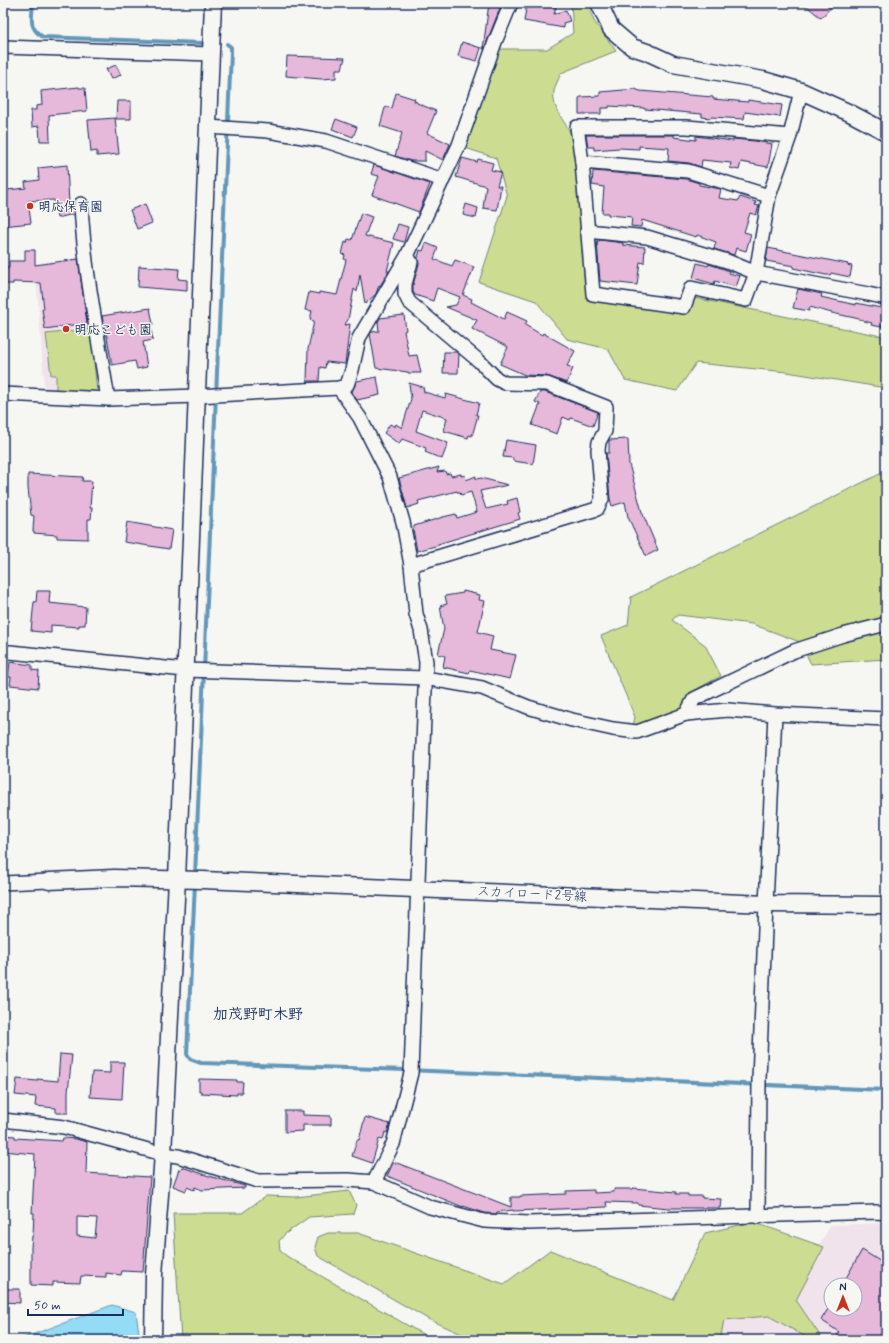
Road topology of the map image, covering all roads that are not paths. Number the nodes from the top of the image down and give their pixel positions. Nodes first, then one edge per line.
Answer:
1 (213, 3) edge
2 (511, 3) edge
3 (599, 3) edge
4 (3, 47) edge
5 (211, 54) junction
6 (801, 91) junction
7 (208, 127) junction
8 (886, 132) edge
9 (790, 136) junction
10 (582, 162) junction
11 (442, 180) junction
12 (769, 196) junction
13 (81, 204) dead end
14 (588, 231) junction
15 (407, 256) junction
16 (756, 273) junction
17 (886, 298) edge
18 (339, 388) junction
19 (3, 394) edge
20 (210, 396) junction
21 (108, 399) junction
22 (411, 565) junction
23 (886, 624) edge
24 (3, 653) edge
25 (197, 670) junction
26 (425, 678) junction
27 (686, 714) junction
28 (775, 714) junction
29 (886, 719) edge
30 (190, 880) junction
31 (49, 881) joint
32 (3, 883) edge
33 (418, 888) junction
34 (766, 904) junction
35 (886, 905) edge
36 (3, 1120) edge
37 (163, 1154) junction
38 (374, 1182) junction
39 (886, 1213) edge
40 (758, 1216) junction
41 (154, 1340) edge

1 - 5 street
2 - 11 street
3 - 6 street
4 - 5 street
5 - 7 street
6 - 8 street
6 - 9 street
7 - 11 street
7 - 20 street
9 - 10 street
9 - 12 street
10 - 12 street
10 - 14 street
11 - 15 street
12 - 16 street
13 - 21 street
14 - 16 street
14 - 16 street
15 - 18 street
15 - 22 street
16 - 17 street
18 - 20 street
18 - 22 street
19 - 21 street
20 - 21 street
20 - 25 street
22 - 26 street
23 - 27 street
24 - 25 street
25 - 26 street
25 - 30 street
26 - 27 street
26 - 33 street
27 - 28 street
28 - 29 street
28 - 34 street
30 - 31 street, スカイロード2号線
30 - 33 street, スカイロード2号線
30 - 37 street
31 - 32 street
33 - 34 street, スカイロード2号線
33 - 38 street
34 - 35 street, スカイロード2号線
34 - 40 street
36 - 37 street
37 - 38 street
37 - 41 street
38 - 40 street
39 - 40 street

